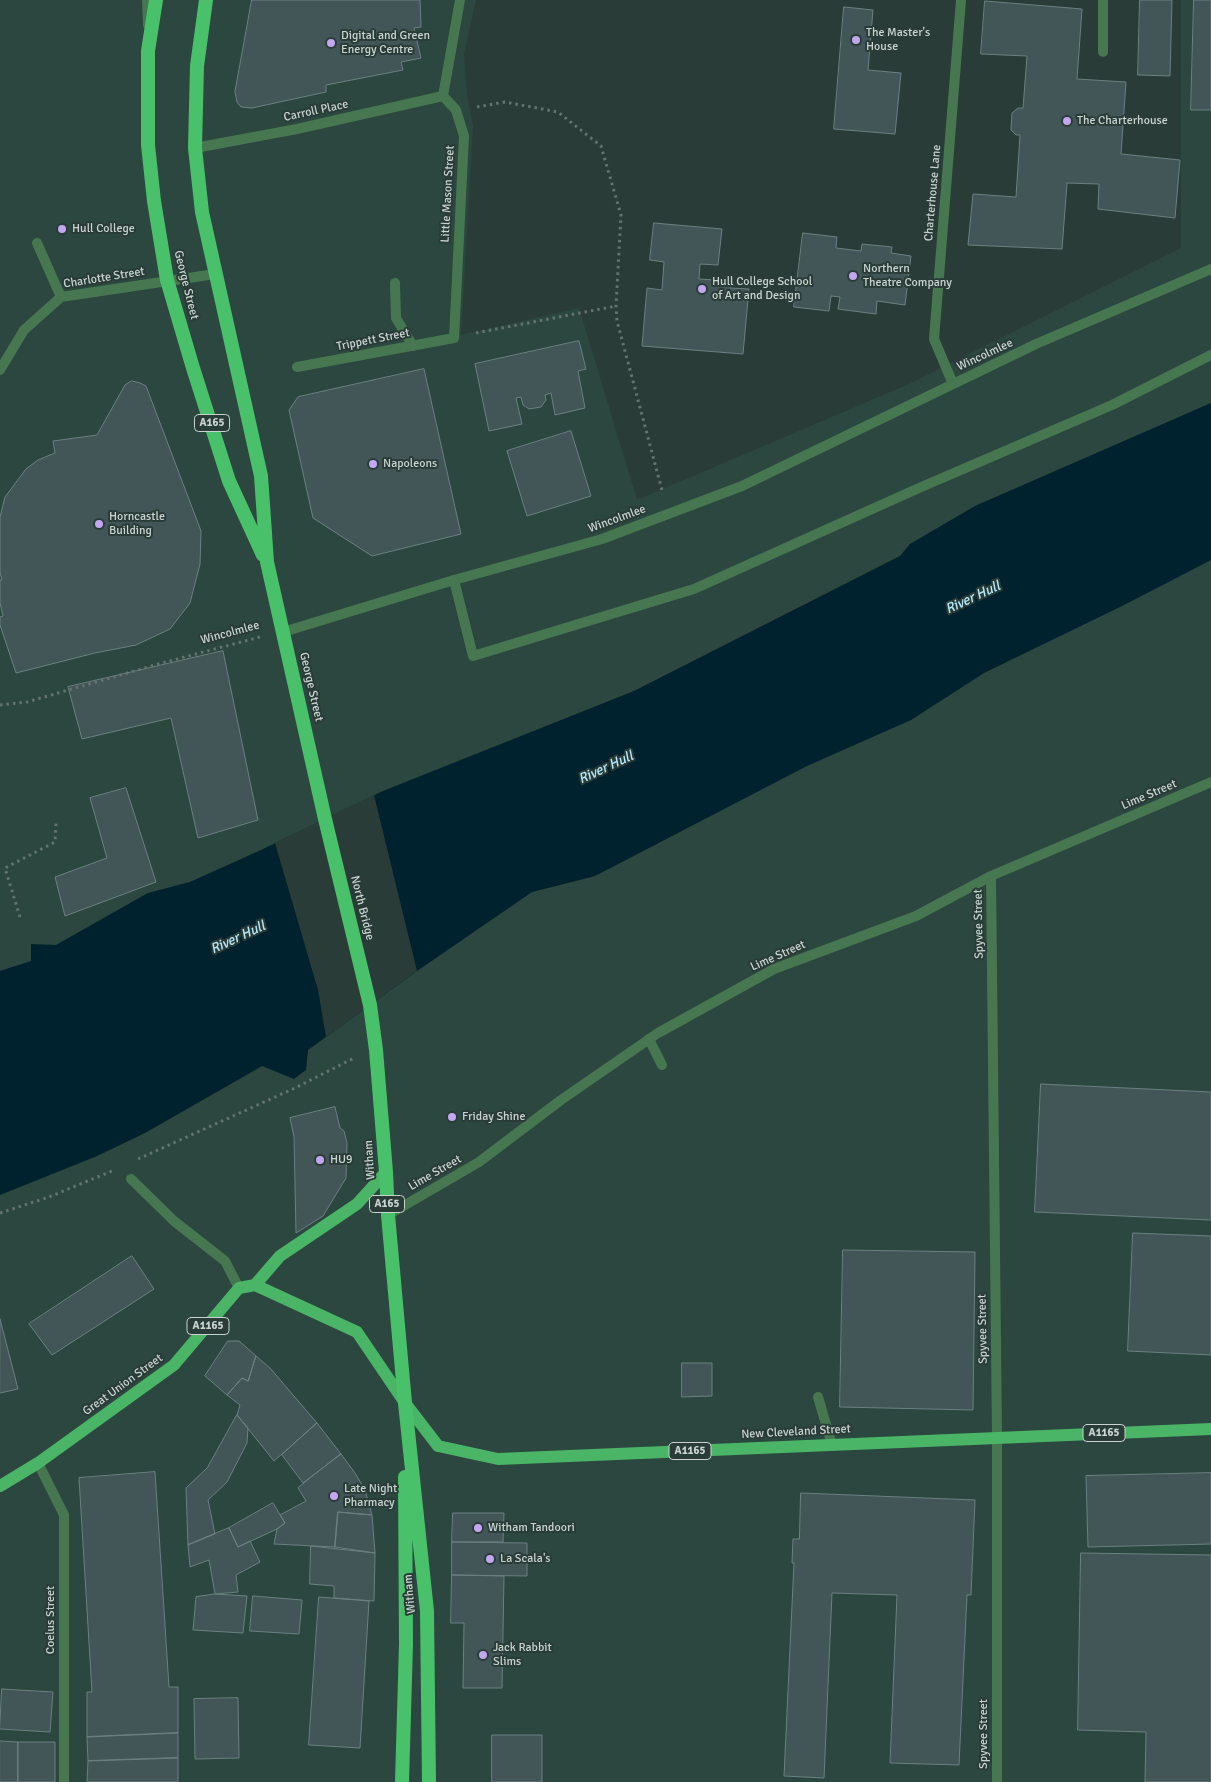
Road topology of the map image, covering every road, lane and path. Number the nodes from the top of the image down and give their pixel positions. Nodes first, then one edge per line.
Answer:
1 (147, 0) edge
2 (156, 0) edge
3 (206, 0) edge
4 (460, 0) edge
5 (961, 0) edge
6 (1103, 0) edge
7 (148, 51) junction
8 (1102, 52) dead end
9 (443, 96) junction
10 (456, 110) junction
11 (195, 148) junction
12 (36, 242) dead end
13 (1211, 269) edge
14 (215, 274) junction
15 (168, 280) junction
16 (395, 283) dead end
17 (61, 297) junction
18 (616, 306) junction
19 (454, 338) junction
20 (413, 346) junction
21 (1211, 355) edge
22 (297, 367) dead end
23 (0, 370) edge
24 (953, 384) junction
25 (669, 514) junction
26 (267, 562) junction
27 (454, 580) junction
28 (283, 632) junction
29 (0, 705) edge
30 (1211, 782) edge
31 (325, 819) joint
32 (56, 823) dead end
33 (991, 876) junction
34 (20, 917) dead end
35 (370, 1005) joint
36 (649, 1040) junction
37 (376, 1050) junction
38 (662, 1065) dead end
39 (135, 1160) dead end
40 (119, 1168) dead end
41 (386, 1172) junction
42 (131, 1179) dead end
43 (0, 1213) edge
44 (388, 1215) junction
45 (255, 1285) junction
46 (239, 1288) junction
47 (818, 1397) dead end
48 (405, 1404) junction
49 (1211, 1429) edge
50 (996, 1437) junction
51 (832, 1444) junction
52 (38, 1463) junction
53 (0, 1486) edge
54 (64, 1782) edge
55 (402, 1782) edge
56 (430, 1782) edge
57 (997, 1782) edge

1 - 7 street
2 - 7 highway, George Street / A165
3 - 11 highway, George Street / A165
4 - 9 street
5 - 24 street, Charterhouse Lane
6 - 8 street
7 - 15 highway, George Street / A165
9 - 10 street, Little Mason Street
9 - 11 street, Carroll Place
10 - 18 path
10 - 19 street, Little Mason Street
11 - 14 highway, George Street / A165
12 - 17 street
13 - 24 street, Wincolmlee
14 - 15 street, Charlotte Street
14 - 26 highway, George Street / A165
15 - 17 street, Charlotte Street
15 - 26 highway, George Street / A165
16 - 20 street
17 - 23 street, Charlotte Street
18 - 19 path
18 - 25 path
19 - 20 street, Trippett Street
20 - 22 street, Trippett Street
21 - 27 street
24 - 25 street, Wincolmlee
25 - 27 street, Wincolmlee
26 - 28 highway, George Street / A165
27 - 28 street, Wincolmlee
28 - 29 path, Wincolmlee
28 - 31 highway, George Street / A165
30 - 33 street, Lime Street
31 - 35 highway, North Bridge / A165
32 - 34 path
33 - 36 street, Lime Street
33 - 50 street, Spyvee Street
35 - 37 highway, Witham / A165
36 - 38 street
36 - 44 street, Lime Street
37 - 39 path
37 - 41 highway, Witham / A165
40 - 43 path
41 - 44 highway, Witham / A165
41 - 45 main road
42 - 46 street
44 - 48 highway, Witham / A165
45 - 46 main road
45 - 48 main road, A1165
46 - 52 main road, Great Union Street / A1165
47 - 51 street
48 - 51 main road, New Cleveland Street / A1165
48 - 55 highway, Witham / A165
48 - 56 highway, Witham / A165
49 - 50 main road, New Cleveland Street / A1165
50 - 51 main road, New Cleveland Street / A1165
50 - 57 street, Spyvee Street
52 - 53 main road, Great Union Street / A1165
52 - 54 street, Coelus Street

